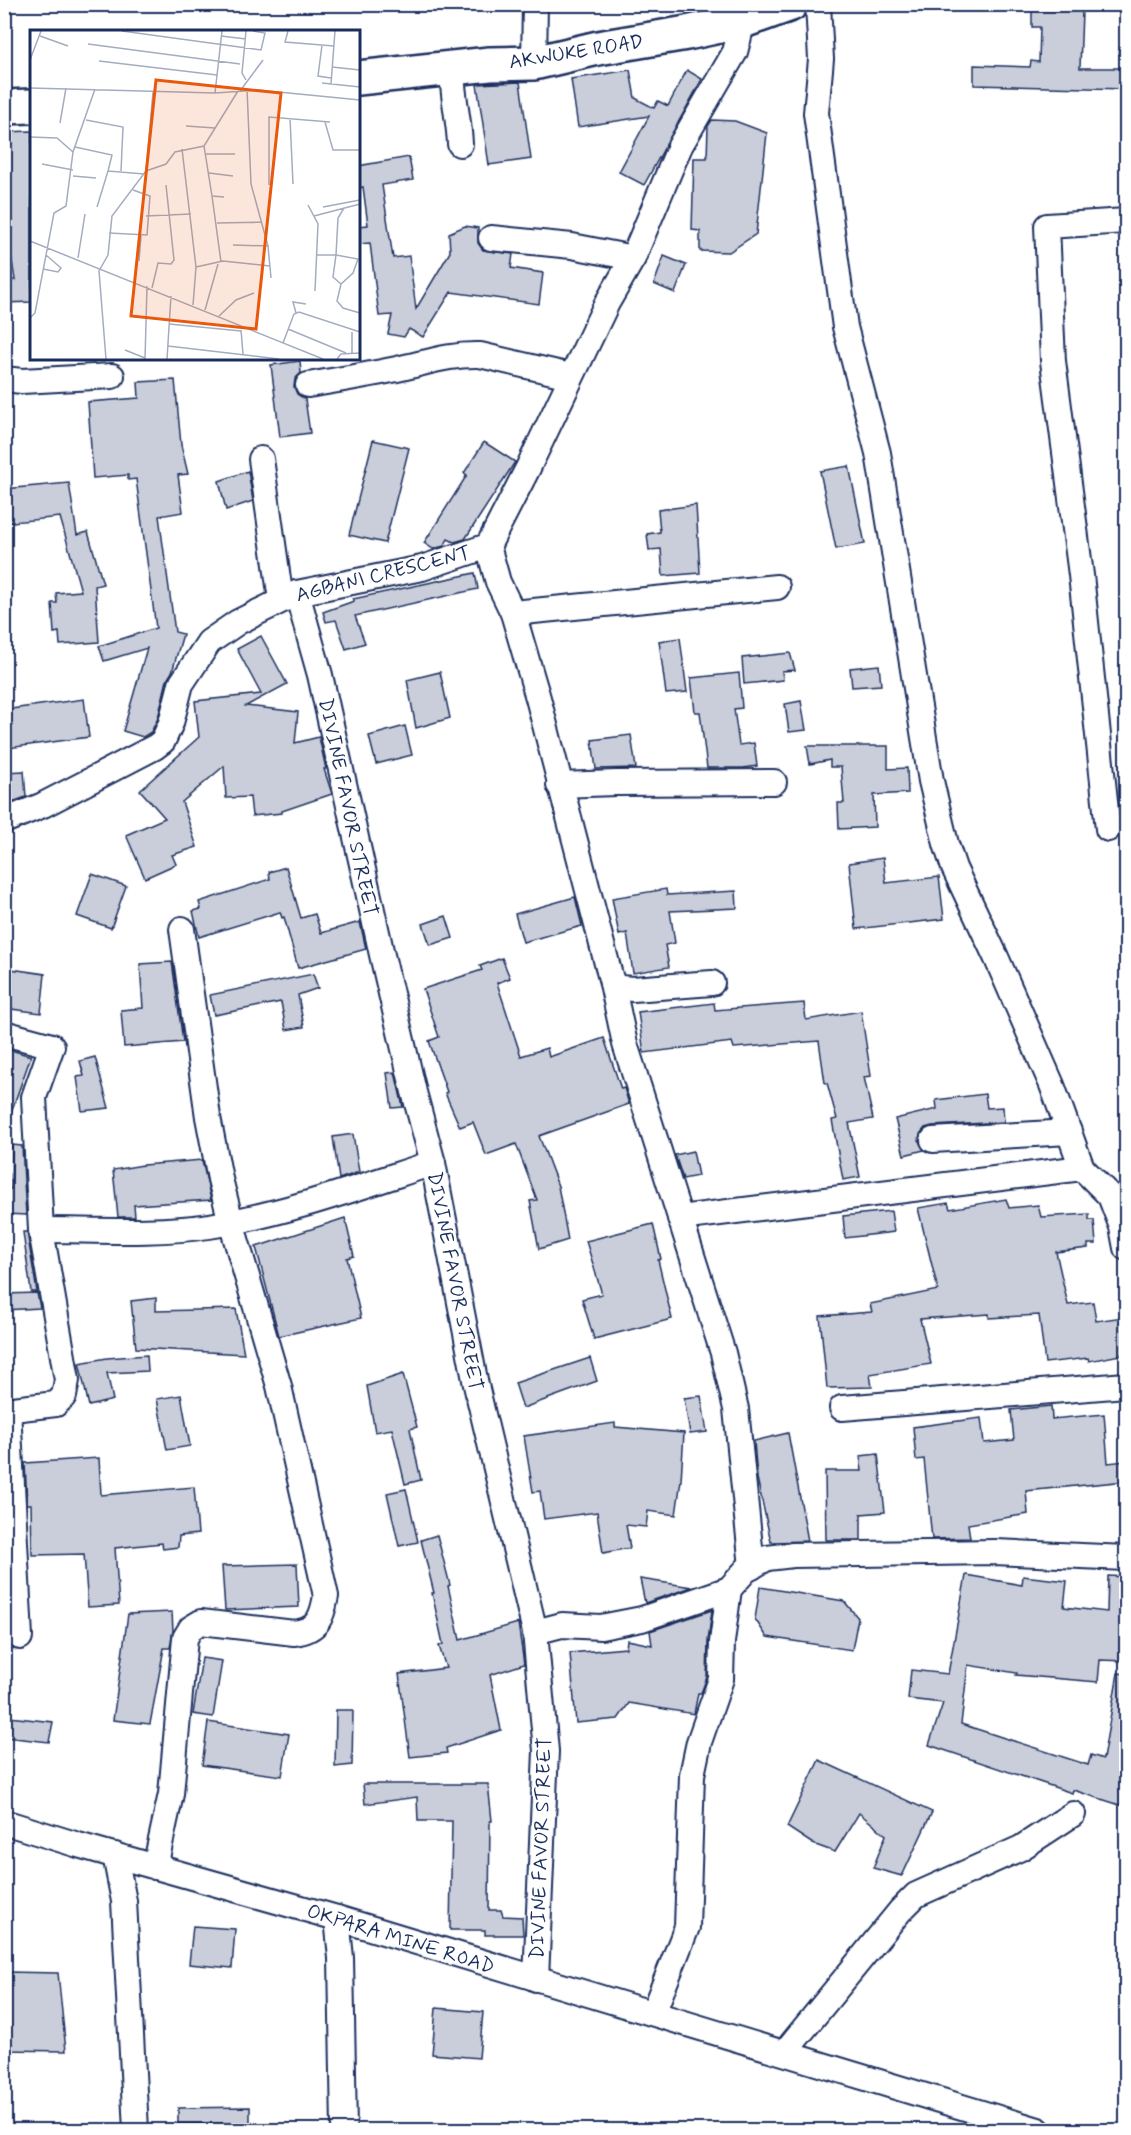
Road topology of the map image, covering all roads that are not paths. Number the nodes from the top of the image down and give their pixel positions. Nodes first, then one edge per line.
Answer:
1 (535, 4) edge
2 (791, 4) edge
3 (818, 4) edge
4 (753, 14) edge
5 (534, 63) junction
6 (452, 68) junction
7 (360, 78) edge
8 (30, 106) edge
9 (4, 107) edge
10 (460, 144) dead end
11 (1126, 221) edge
12 (491, 238) dead end
13 (633, 258) junction
14 (112, 376) dead end
15 (570, 376) junction
16 (4, 379) edge
17 (308, 385) dead end
18 (261, 459) dead end
19 (488, 546) junction
20 (777, 587) dead end
21 (289, 596) junction
22 (513, 613) junction
23 (774, 782) dead end
24 (559, 785) junction
25 (4, 821) edge
26 (1107, 829) dead end
27 (182, 929) dead end
28 (612, 983) junction
29 (712, 983) dead end
30 (4, 1033) edge
31 (1069, 1132) junction
32 (933, 1140) dead end
33 (433, 1163) junction
34 (1082, 1168) junction
35 (680, 1218) junction
36 (231, 1222) junction
37 (40, 1230) junction
38 (1126, 1248) edge
39 (1126, 1385) edge
40 (842, 1408) dead end
41 (6, 1410) edge
42 (1126, 1558) edge
43 (752, 1567) junction
44 (729, 1590) junction
45 (535, 1632) junction
46 (20, 1637) dead end
47 (1073, 1814) dead end
48 (4, 1821) edge
49 (115, 1855) junction
50 (155, 1867) junction
51 (337, 1918) junction
52 (536, 1978) junction
53 (653, 2013) junction
54 (785, 2052) junction
55 (993, 2124) edge
56 (136, 2130) edge
57 (344, 2130) edge
58 (1038, 2130) edge

1 - 5 street
2 - 4 main road, AKWUKE ROAD
3 - 31 street
4 - 5 main road, AKWUKE ROAD
4 - 13 street, AGBANI CRESCENT
5 - 6 main road, AKWUKE ROAD
6 - 7 main road, AKWUKE ROAD
6 - 10 street
8 - 9 main road
11 - 26 street
12 - 13 street
13 - 15 street, AGBANI CRESCENT
14 - 16 street
15 - 17 street
15 - 19 street, AGBANI CRESCENT
18 - 21 street, DIVINE FAVOR STREET
19 - 21 street, AGBANI CRESCENT
19 - 22 street
20 - 22 street
21 - 25 street, AGBANI CRESCENT
21 - 33 street, DIVINE FAVOR STREET
22 - 24 street
23 - 24 street
24 - 28 street
27 - 36 street
28 - 29 street
28 - 35 street
30 - 37 street
31 - 32 street
31 - 34 street
33 - 36 street
33 - 45 street, DIVINE FAVOR STREET
34 - 35 street
34 - 38 street
35 - 43 street
36 - 37 street
36 - 50 street
37 - 41 street
39 - 40 street
41 - 46 street
42 - 43 street
43 - 44 street
44 - 45 street
44 - 53 street
45 - 52 street, DIVINE FAVOR STREET
47 - 54 street
48 - 49 street, OKPARA MINE ROAD
49 - 50 street, OKPARA MINE ROAD
49 - 56 street
50 - 51 street, OKPARA MINE ROAD
51 - 52 street, OKPARA MINE ROAD
51 - 57 street
52 - 53 street, OKPARA MINE ROAD
53 - 54 street, OKPARA MINE ROAD
54 - 55 street, OKPARA MINE ROAD
55 - 58 street, OKPARA MINE ROAD

